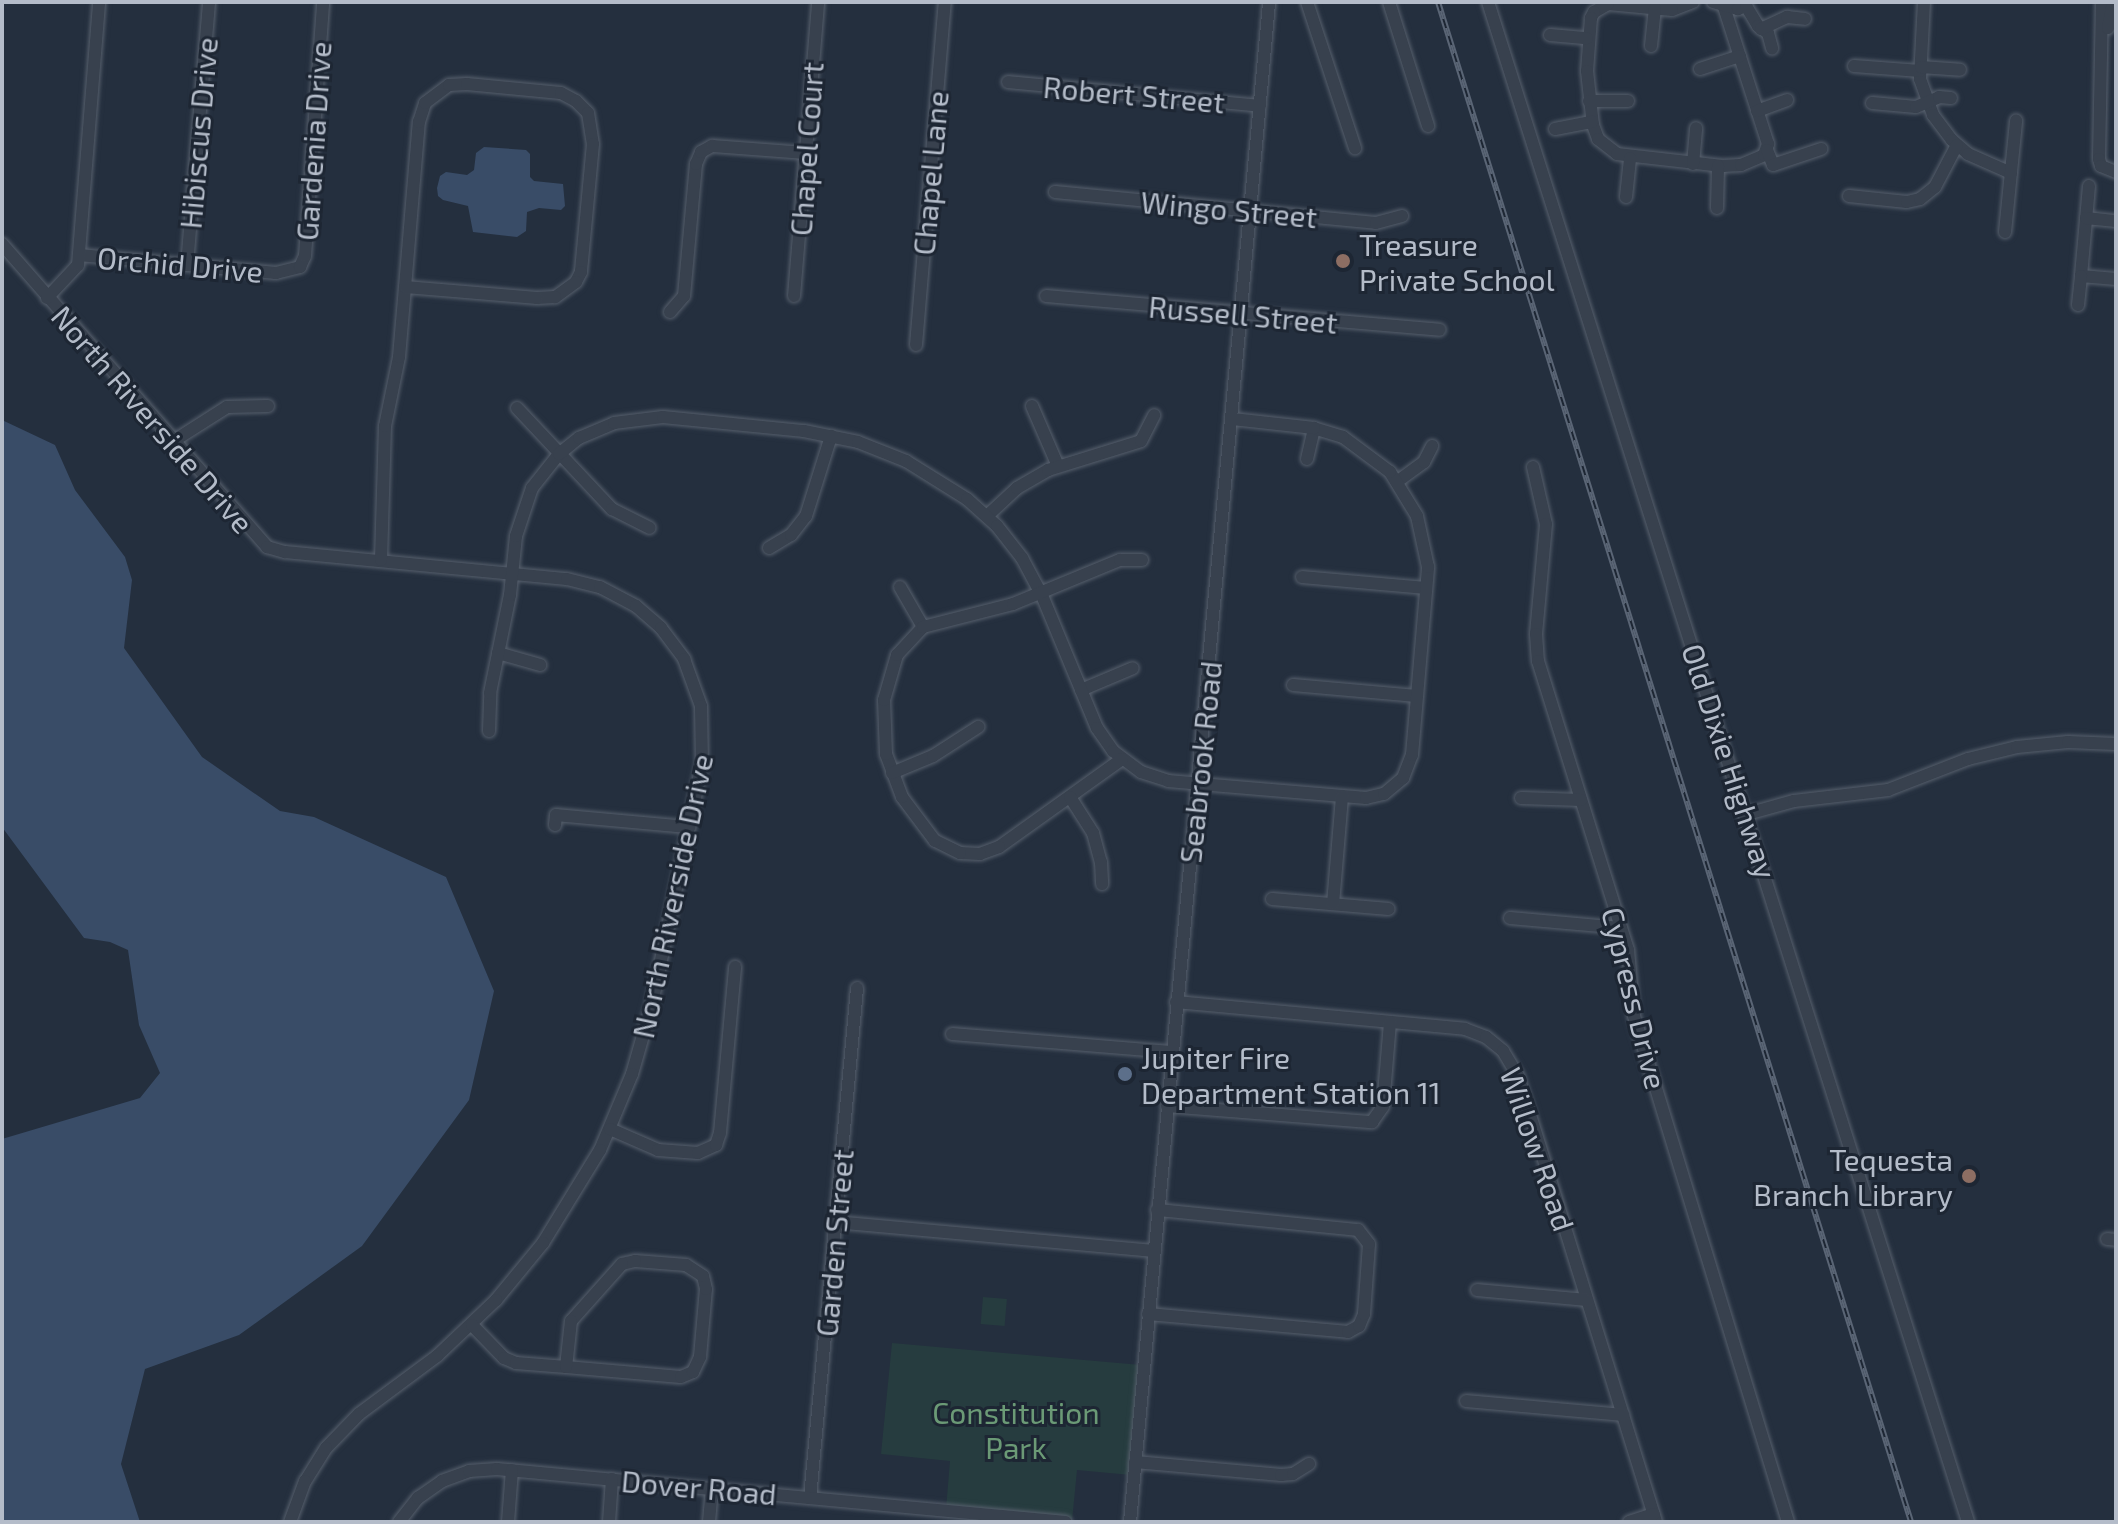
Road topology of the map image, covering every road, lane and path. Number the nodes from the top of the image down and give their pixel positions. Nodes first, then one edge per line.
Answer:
1 (99, 2) edge
2 (209, 2) edge
3 (323, 2) edge
4 (818, 2) edge
5 (945, 2) edge
6 (1268, 2) edge
7 (1307, 2) edge
8 (1389, 2) edge
9 (1488, 2) edge
10 (1693, 2) edge
11 (1924, 2) edge
12 (1599, 4) edge
13 (1634, 4) edge
14 (1719, 4) edge
15 (2107, 5) edge
16 (1655, 8) junction
17 (1805, 19) dead end
18 (1761, 29) junction
19 (2109, 30) edge
20 (1550, 35) dead end
21 (1587, 38) junction
22 (1651, 46) dead end
23 (1772, 48) dead end
24 (1740, 56) junction
25 (1854, 66) dead end
26 (1700, 69) dead end
27 (1920, 69) junction
28 (1960, 70) dead end
29 (1008, 82) dead end
30 (1951, 98) dead end
31 (1787, 100) dead end
32 (1589, 101) junction
33 (1628, 101) dead end
34 (1872, 103) dead end
35 (1928, 103) junction
36 (1260, 106) junction
37 (1757, 111) junction
38 (2016, 121) dead end
39 (1592, 122) junction
40 (1428, 126) dead end
41 (1696, 128) dead end
42 (1555, 129) dead end
43 (1957, 145) junction
44 (1355, 148) dead end
45 (1821, 149) dead end
46 (1767, 150) junction
47 (806, 153) junction
48 (1630, 158) junction
49 (1693, 164) junction
50 (1718, 166) junction
51 (2116, 172) edge
52 (2011, 173) junction
53 (2089, 186) dead end
54 (1055, 192) dead end
55 (1849, 196) dead end
56 (1626, 197) dead end
57 (1717, 208) dead end
58 (1251, 211) junction
59 (1402, 216) dead end
60 (2086, 218) junction
61 (2116, 221) edge
62 (2005, 232) dead end
63 (2, 244) edge
64 (79, 255) junction
65 (187, 265) junction
66 (289, 271) joint
67 (2081, 276) junction
68 (2116, 279) edge
69 (405, 287) junction
70 (794, 296) dead end
71 (1046, 296) dead end
72 (47, 298) junction
73 (2078, 305) dead end
74 (670, 312) dead end
75 (1242, 315) junction
76 (1440, 330) dead end
77 (916, 345) dead end
78 (268, 406) dead end
79 (1032, 406) dead end
80 (517, 408) dead end
81 (1154, 415) dead end
82 (1232, 419) junction
83 (1314, 428) junction
84 (831, 436) junction
85 (172, 442) junction
86 (1432, 446) dead end
87 (559, 454) junction
88 (1307, 459) dead end
89 (1058, 466) junction
90 (1533, 467) dead end
91 (1398, 481) junction
92 (987, 516) junction
93 (650, 528) dead end
94 (769, 548) dead end
95 (381, 560) junction
96 (1142, 560) dead end
97 (1552, 569) dead end
98 (513, 574) junction
99 (1302, 577) dead end
100 (900, 587) dead end
101 (1426, 588) junction
102 (1041, 593) junction
103 (1539, 597) junction
104 (923, 627) junction
105 (498, 653) junction
106 (540, 665) dead end
107 (1133, 668) dead end
108 (1293, 685) dead end
109 (1081, 690) junction
110 (1417, 696) junction
111 (978, 727) dead end
112 (489, 731) dead end
113 (2116, 744) edge
114 (1122, 759) junction
115 (892, 773) junction
116 (1200, 784) junction
117 (1342, 796) junction
118 (1070, 797) junction
119 (1521, 798) dead end
120 (1581, 800) junction
121 (1747, 814) junction
122 (555, 825) dead end
123 (689, 827) junction
124 (980, 854) junction
125 (982, 869) dead end
126 (1102, 884) dead end
127 (1272, 899) dead end
128 (1333, 904) junction
129 (1389, 909) dead end
130 (1510, 918) dead end
131 (1621, 928) junction
132 (735, 967) dead end
133 (857, 988) dead end
134 (1176, 1002) junction
135 (1390, 1022) junction
136 (952, 1034) dead end
137 (1171, 1052) junction
138 (1167, 1106) junction
139 (610, 1129) junction
140 (1157, 1210) junction
141 (835, 1222) junction
142 (1154, 1251) junction
143 (1477, 1290) dead end
144 (1587, 1300) junction
145 (1148, 1314) junction
146 (472, 1325) junction
147 (566, 1367) junction
148 (1466, 1401) dead end
149 (1623, 1415) junction
150 (1135, 1462) junction
151 (1309, 1464) dead end
152 (512, 1470) junction
153 (612, 1479) junction
154 (712, 1489) junction
155 (810, 1498) junction
156 (1655, 1518) edge
157 (290, 1522) edge
158 (399, 1522) edge
159 (508, 1522) edge
160 (609, 1522) edge
161 (709, 1522) edge
162 (1066, 1522) edge
163 (1130, 1522) edge
164 (1629, 1522) edge
165 (1788, 1522) edge
166 (1968, 1522) edge

1 - 64 street
2 - 65 street, Hibiscus Drive
3 - 66 street, Gardenia Drive
4 - 47 street, Chapel Court
5 - 77 street, Chapel Lane
6 - 36 street, Seabrook Road
7 - 44 street
8 - 40 street
9 - 121 street, Old Dixie Highway
10 - 16 street
11 - 27 street
12 - 13 street
12 - 21 street
13 - 16 street
14 - 18 street
14 - 24 street
15 - 19 street
16 - 22 street
17 - 18 street
18 - 23 street
19 - 51 street
20 - 21 street
21 - 32 street
24 - 26 street
24 - 37 street
25 - 27 street
27 - 28 street
27 - 35 street
29 - 36 street, Robert Street
30 - 35 street
31 - 37 street
32 - 33 street
32 - 39 street
34 - 35 street
35 - 43 street
36 - 58 street, Seabrook Road
37 - 46 street
38 - 52 street
39 - 42 street
39 - 48 street
41 - 49 street
43 - 52 street
43 - 55 street
45 - 46 street
46 - 50 street
47 - 70 street, Chapel Court
47 - 74 street
48 - 49 street
48 - 56 street
49 - 50 street
50 - 57 street
52 - 62 street
53 - 60 street
54 - 58 street, Wingo Street
58 - 59 street, Wingo Street
58 - 75 street, Seabrook Road
60 - 61 street
60 - 67 street
63 - 72 street, North Riverside Drive
64 - 65 street, Orchid Drive
64 - 72 street, Orchid Drive
65 - 66 street, Orchid Drive
67 - 68 street
67 - 73 street
69 - 69 street
69 - 95 street
71 - 75 street, Russell Street
72 - 85 street, North Riverside Drive
75 - 76 street, Russell Street
75 - 82 street, Seabrook Road
78 - 85 street
79 - 89 street
80 - 87 street
81 - 89 street
82 - 83 street
82 - 116 street, Seabrook Road
83 - 88 street
83 - 91 street
84 - 87 street
84 - 92 street
84 - 94 street
85 - 95 street, North Riverside Drive
86 - 91 street
87 - 93 street
87 - 98 street
89 - 92 street
90 - 103 street, Cypress Drive
91 - 101 street
92 - 102 street
95 - 98 street, North Riverside Drive
96 - 102 street
97 - 103 street
98 - 105 street
98 - 123 street, North Riverside Drive
99 - 101 street
100 - 104 street
101 - 110 street
102 - 104 street
102 - 109 street
103 - 120 street, Cypress Drive
104 - 115 street
105 - 106 street
105 - 112 street
107 - 109 street
108 - 110 street
109 - 114 street
110 - 117 street
111 - 115 street
113 - 121 street
114 - 116 street
114 - 118 street
115 - 124 street
116 - 117 street
116 - 134 street, Seabrook Road
117 - 128 street
118 - 124 street
118 - 126 street
119 - 120 street
120 - 131 street, Cypress Drive
121 - 166 street, Old Dixie Highway
122 - 123 street
123 - 139 street, North Riverside Drive
124 - 125 street
127 - 128 street
128 - 129 street
130 - 131 street
131 - 165 street, Cypress Drive
132 - 139 street
133 - 141 street, Garden Street
134 - 135 street, Willow Road
134 - 137 street, Seabrook Road
135 - 138 street
135 - 144 street, Willow Road
136 - 137 street
137 - 138 street, Seabrook Road
138 - 140 street, Seabrook Road
139 - 146 street, North Riverside Drive
140 - 142 street, Seabrook Road
140 - 145 street
141 - 142 street
141 - 155 street, Garden Street
142 - 145 street, Seabrook Road
143 - 144 street
144 - 149 street, Willow Road
145 - 150 street, Seabrook Road
146 - 147 street
146 - 157 street, North Riverside Drive
147 - 147 street
148 - 149 street
149 - 156 street, Willow Road
150 - 151 street
150 - 163 street, Seabrook Road
152 - 153 street, Dover Road
152 - 158 street, Dover Road
152 - 159 street
153 - 154 street, Dover Road
153 - 160 street
154 - 155 street, Dover Road
154 - 161 street
155 - 162 street, Dover Road
156 - 164 street

